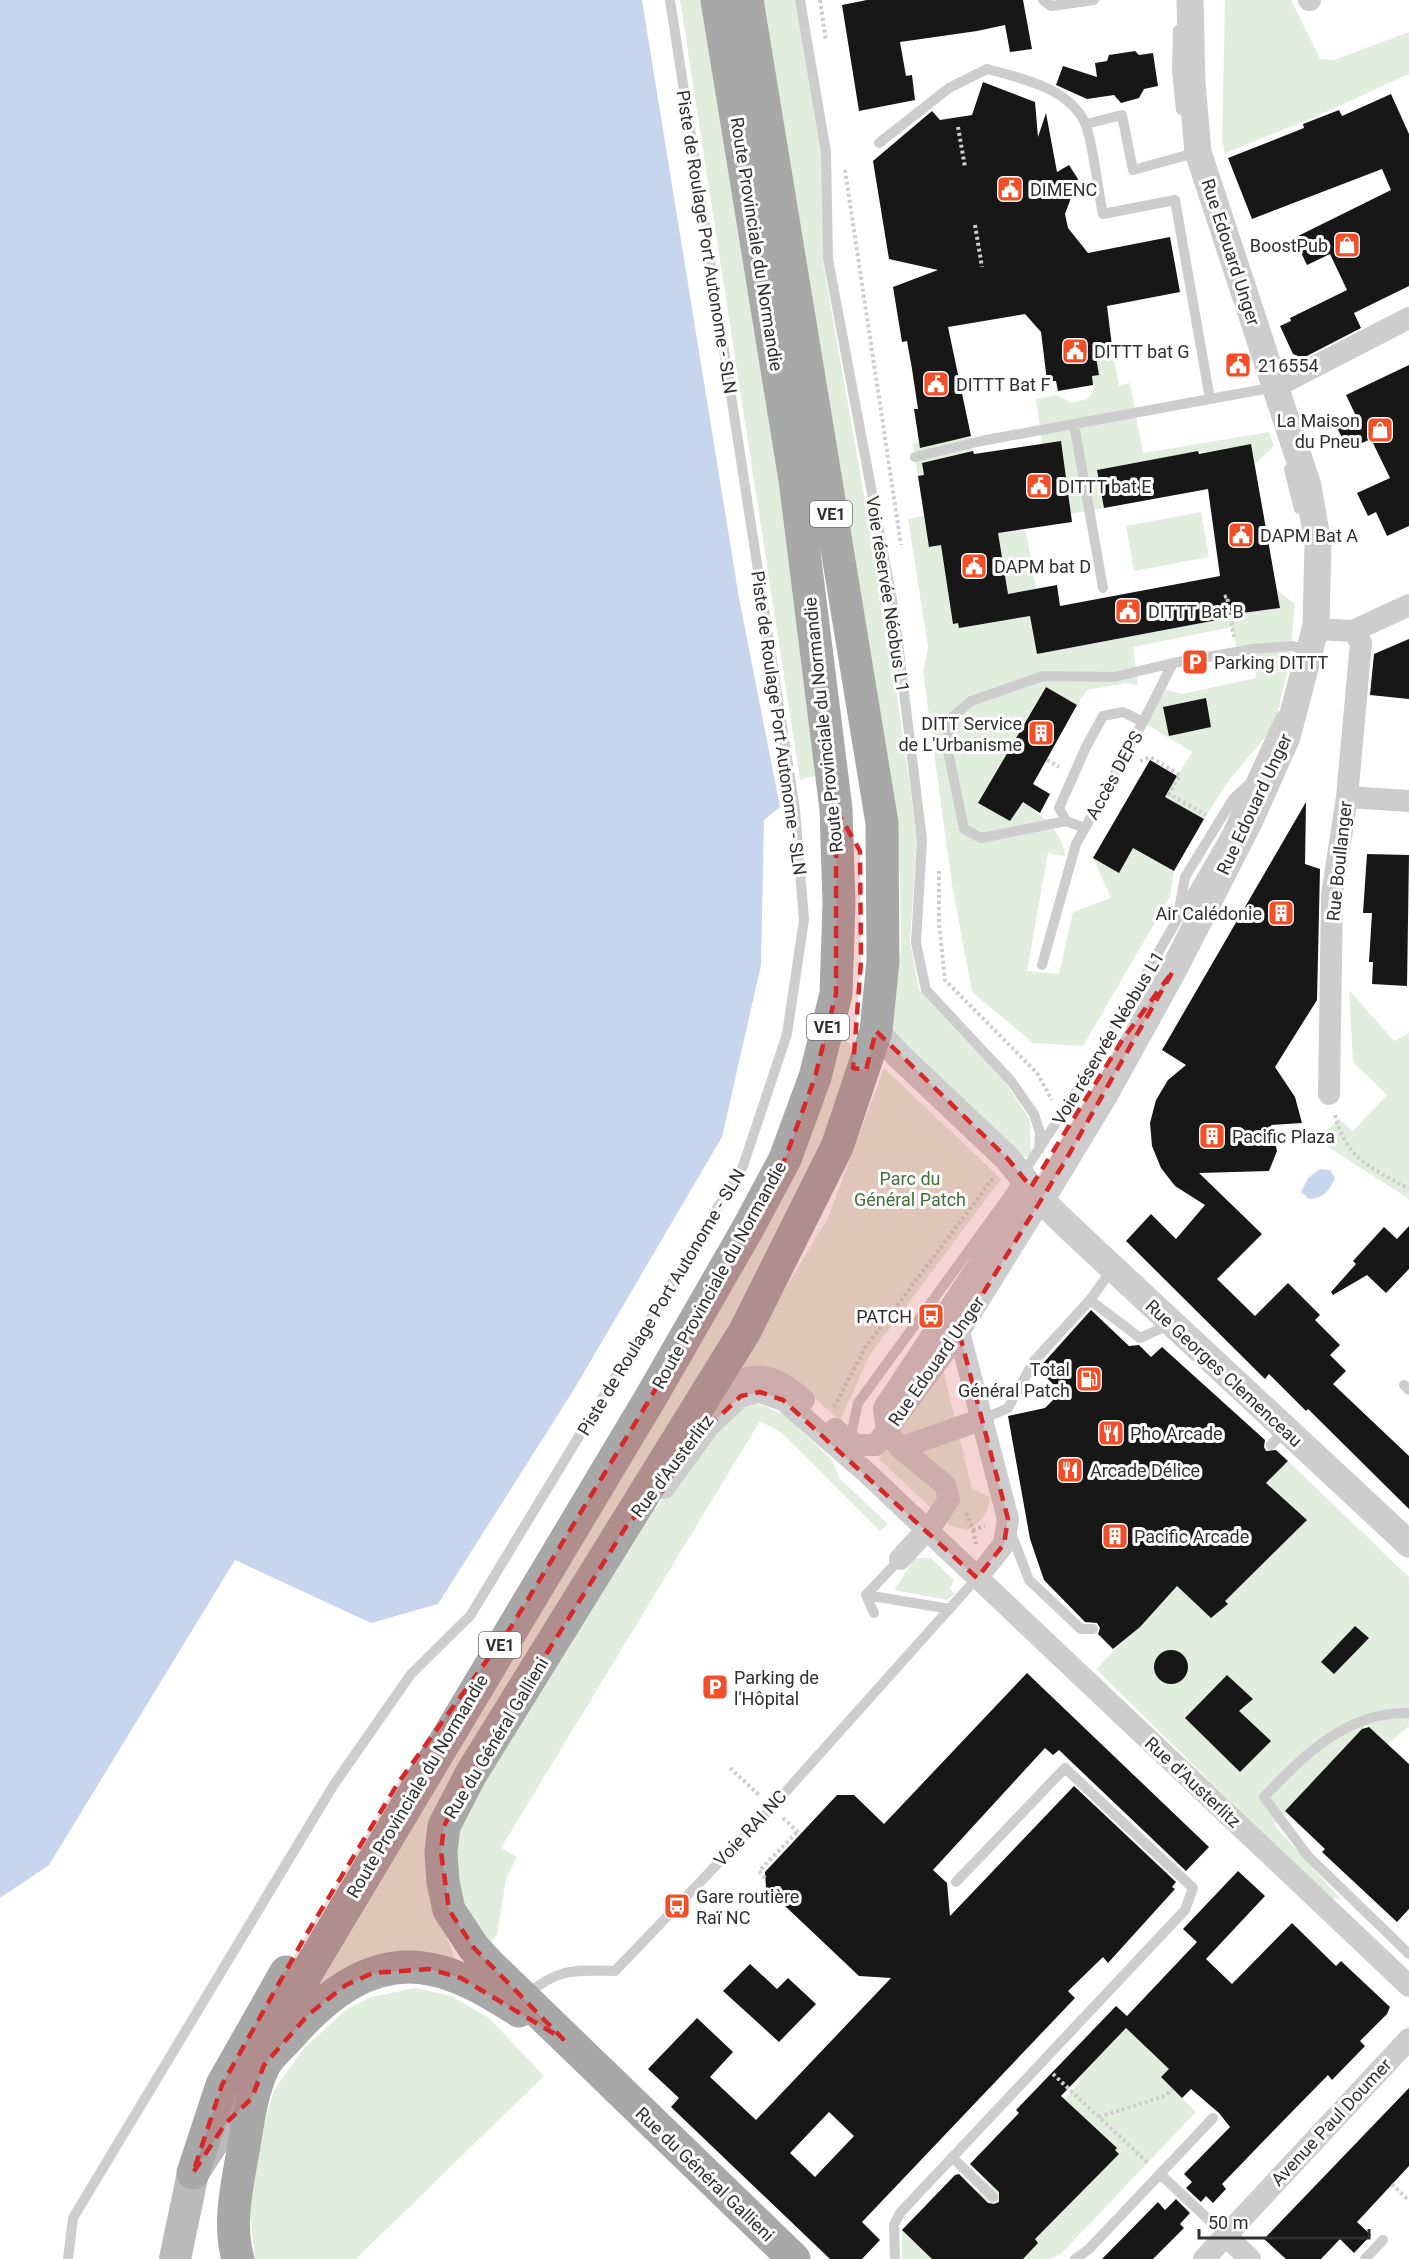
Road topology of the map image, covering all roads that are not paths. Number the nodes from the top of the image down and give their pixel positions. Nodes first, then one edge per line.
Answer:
1 (670, 0) edge
2 (717, 0) edge
3 (747, 0) edge
4 (800, 0) edge
5 (1043, 0) edge
6 (1094, 0) edge
7 (1179, 0) edge
8 (1184, 6) edge
9 (1178, 24) dead end
10 (1183, 123) dead end
11 (1086, 124) junction
12 (879, 143) dead end
13 (1191, 159) junction
14 (1409, 318) edge
15 (1270, 388) junction
16 (1210, 399) junction
17 (1074, 424) junction
18 (915, 457) dead end
19 (1302, 521) dead end
20 (1306, 565) dead end
21 (1104, 588) dead end
22 (1409, 605) edge
23 (1353, 632) junction
24 (1306, 636) junction
25 (1173, 663) junction
26 (1143, 722) junction
27 (1276, 761) junction
28 (1251, 783) junction
29 (1347, 797) junction
30 (1409, 801) edge
31 (836, 809) junction
32 (1066, 821) junction
33 (1085, 828) junction
34 (1176, 924) junction
35 (1042, 965) dead end
36 (1173, 971) junction
37 (874, 1038) junction
38 (1329, 1094) road end
39 (1039, 1151) junction
40 (1022, 1183) junction
41 (1113, 1268) junction
42 (1090, 1300) junction
43 (1171, 1324) junction
44 (959, 1332) junction
45 (983, 1419) junction
46 (894, 1439) junction
47 (855, 1445) junction
48 (867, 1473) junction
49 (1008, 1519) junction
50 (629, 1522) junction
51 (927, 1530) junction
52 (1409, 1544) edge
53 (900, 1559) joint
54 (977, 1578) junction
55 (866, 1595) junction
56 (950, 1609) junction
57 (874, 1613) dead end
58 (511, 1627) junction
59 (1093, 1629) dead end
60 (1409, 1713) edge
61 (956, 1882) dead end
62 (1409, 1953) edge
63 (1409, 1986) edge
64 (525, 1998) junction
65 (564, 2039) junction
66 (1409, 2039) edge
67 (264, 2065) junction
68 (252, 2098) junction
69 (1213, 2118) dead end
70 (952, 2157) junction
71 (193, 2173) junction
72 (1160, 2174) junction
73 (993, 2197) dead end
74 (1226, 2236) junction
75 (1383, 2240) dead end
76 (68, 2259) edge
77 (175, 2259) edge
78 (238, 2259) edge
79 (794, 2259) edge
80 (895, 2259) edge
81 (1075, 2259) edge
82 (1204, 2259) edge
83 (1250, 2259) edge
84 (1365, 2259) edge

1 - 76 lane, Piste de Roulage Port Autonome - SLN
2 - 31 main road, Route Provinciale du Normandie / VE1
3 - 37 main road, Route Provinciale du Normandie / VE1
4 - 39 lane, Voie réservée Néobus L1
5 - 6 lane
7 - 8 lane
8 - 13 street, Rue Edouard Unger
9 - 10 lane
11 - 12 lane
11 - 13 lane
11 - 16 lane
13 - 15 street, Rue Edouard Unger
14 - 15 street
15 - 16 lane
15 - 19 lane
15 - 24 street, Rue Edouard Unger
16 - 17 lane
17 - 18 lane
17 - 21 lane
20 - 24 lane, Voie réservée Néobus L1
22 - 23 street
23 - 24 street
23 - 29 street, Rue Boullanger
24 - 25 lane
24 - 27 street, Rue Edouard Unger
24 - 28 lane, Voie réservée Néobus L1
25 - 26 lane, Accès DEPS
25 - 32 lane
26 - 32 lane, Accès DEPS
26 - 33 lane, Accès DEPS
27 - 28 lane
27 - 36 street, Rue Edouard Unger
28 - 34 lane, Voie réservée Néobus L1
28 - 34 lane
29 - 30 street
29 - 38 street, Rue Boullanger
31 - 37 main road
31 - 58 main road, Route Provinciale du Normandie / VE1
32 - 33 lane, Accès DEPS
33 - 35 lane
34 - 36 lane
34 - 39 lane, Voie réservée Néobus L1
36 - 40 street, Rue Edouard Unger
37 - 40 street, Rue Georges Clemenceau
37 - 50 main road, Route Provinciale du Normandie / VE1
39 - 40 lane, Voie réservée Néobus L1
40 - 41 street, Rue Georges Clemenceau
40 - 44 street, Rue Edouard Unger
40 - 46 street, Rue Edouard Unger
40 - 47 lane, Voie réservée Néobus L1
41 - 42 lane
41 - 43 street, Rue Georges Clemenceau
42 - 43 lane
42 - 45 lane
43 - 52 street, Rue Georges Clemenceau
44 - 45 street
44 - 46 street, Rue Edouard Unger
45 - 46 street
45 - 49 street
46 - 47 street
46 - 51 street
47 - 48 lane, Voie réservée Néobus L1
47 - 50 street, Rue d'Austerlitz
48 - 50 street, Rue d'Austerlitz
48 - 51 street, Rue d'Austerlitz
49 - 54 street
49 - 59 lane
50 - 64 main road, Rue du Général Gallieni / VE1
51 - 53 street
51 - 54 street, Rue d'Austerlitz
53 - 55 lane
54 - 56 lane, Voie RAI NC
54 - 63 street, Rue d'Austerlitz
55 - 56 lane
55 - 57 lane
56 - 64 lane, Voie RAI NC
58 - 67 main road, Route Provinciale du Normandie / VE1
58 - 71 main road
60 - 62 lane
61 - 70 lane
64 - 65 main road, Rue du Général Gallieni / VE1
65 - 67 main road, Rue du Général Gallieni
65 - 79 main road, Rue du Général Gallieni
66 - 74 street, Avenue Paul Doumer
67 - 68 main road, Rue du Général Gallieni
68 - 71 main road
68 - 78 main road, Rue du Général Gallieni
69 - 72 lane
70 - 73 lane
70 - 80 lane
71 - 77 main road
72 - 74 lane
72 - 81 lane
74 - 82 street, Avenue Paul Doumer
74 - 83 street
75 - 84 lane

